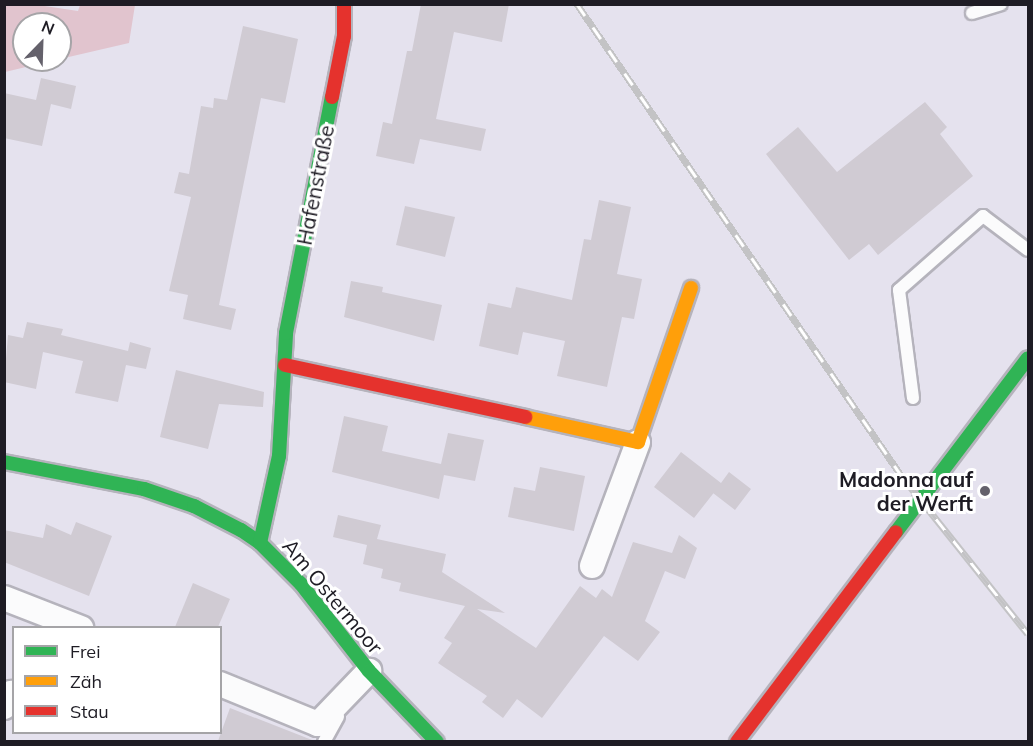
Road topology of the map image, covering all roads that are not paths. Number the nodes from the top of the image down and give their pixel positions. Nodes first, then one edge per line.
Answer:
1 (344, 4) edge
2 (1001, 4) edge
3 (972, 13) dead end
4 (1029, 250) edge
5 (691, 288) dead end
6 (1029, 358) edge
7 (285, 365) junction
8 (913, 398) dead end
9 (638, 442) junction
10 (4, 462) edge
11 (260, 543) junction
12 (592, 566) dead end
13 (4, 598) edge
14 (78, 626) edge
15 (372, 674) junction
16 (222, 685) edge
17 (324, 741) edge
18 (437, 741) edge
19 (737, 741) edge

1 - 7 street, Hafenstraße
2 - 3 lane
4 - 8 lane
5 - 9 street
6 - 19 street
7 - 9 street
7 - 11 street, Hafenstraße
9 - 12 street
10 - 11 street, Am Ostermoor
11 - 15 street, Am Ostermoor
13 - 14 street
15 - 16 street
15 - 17 lane
15 - 18 street, Am Ostermoor

